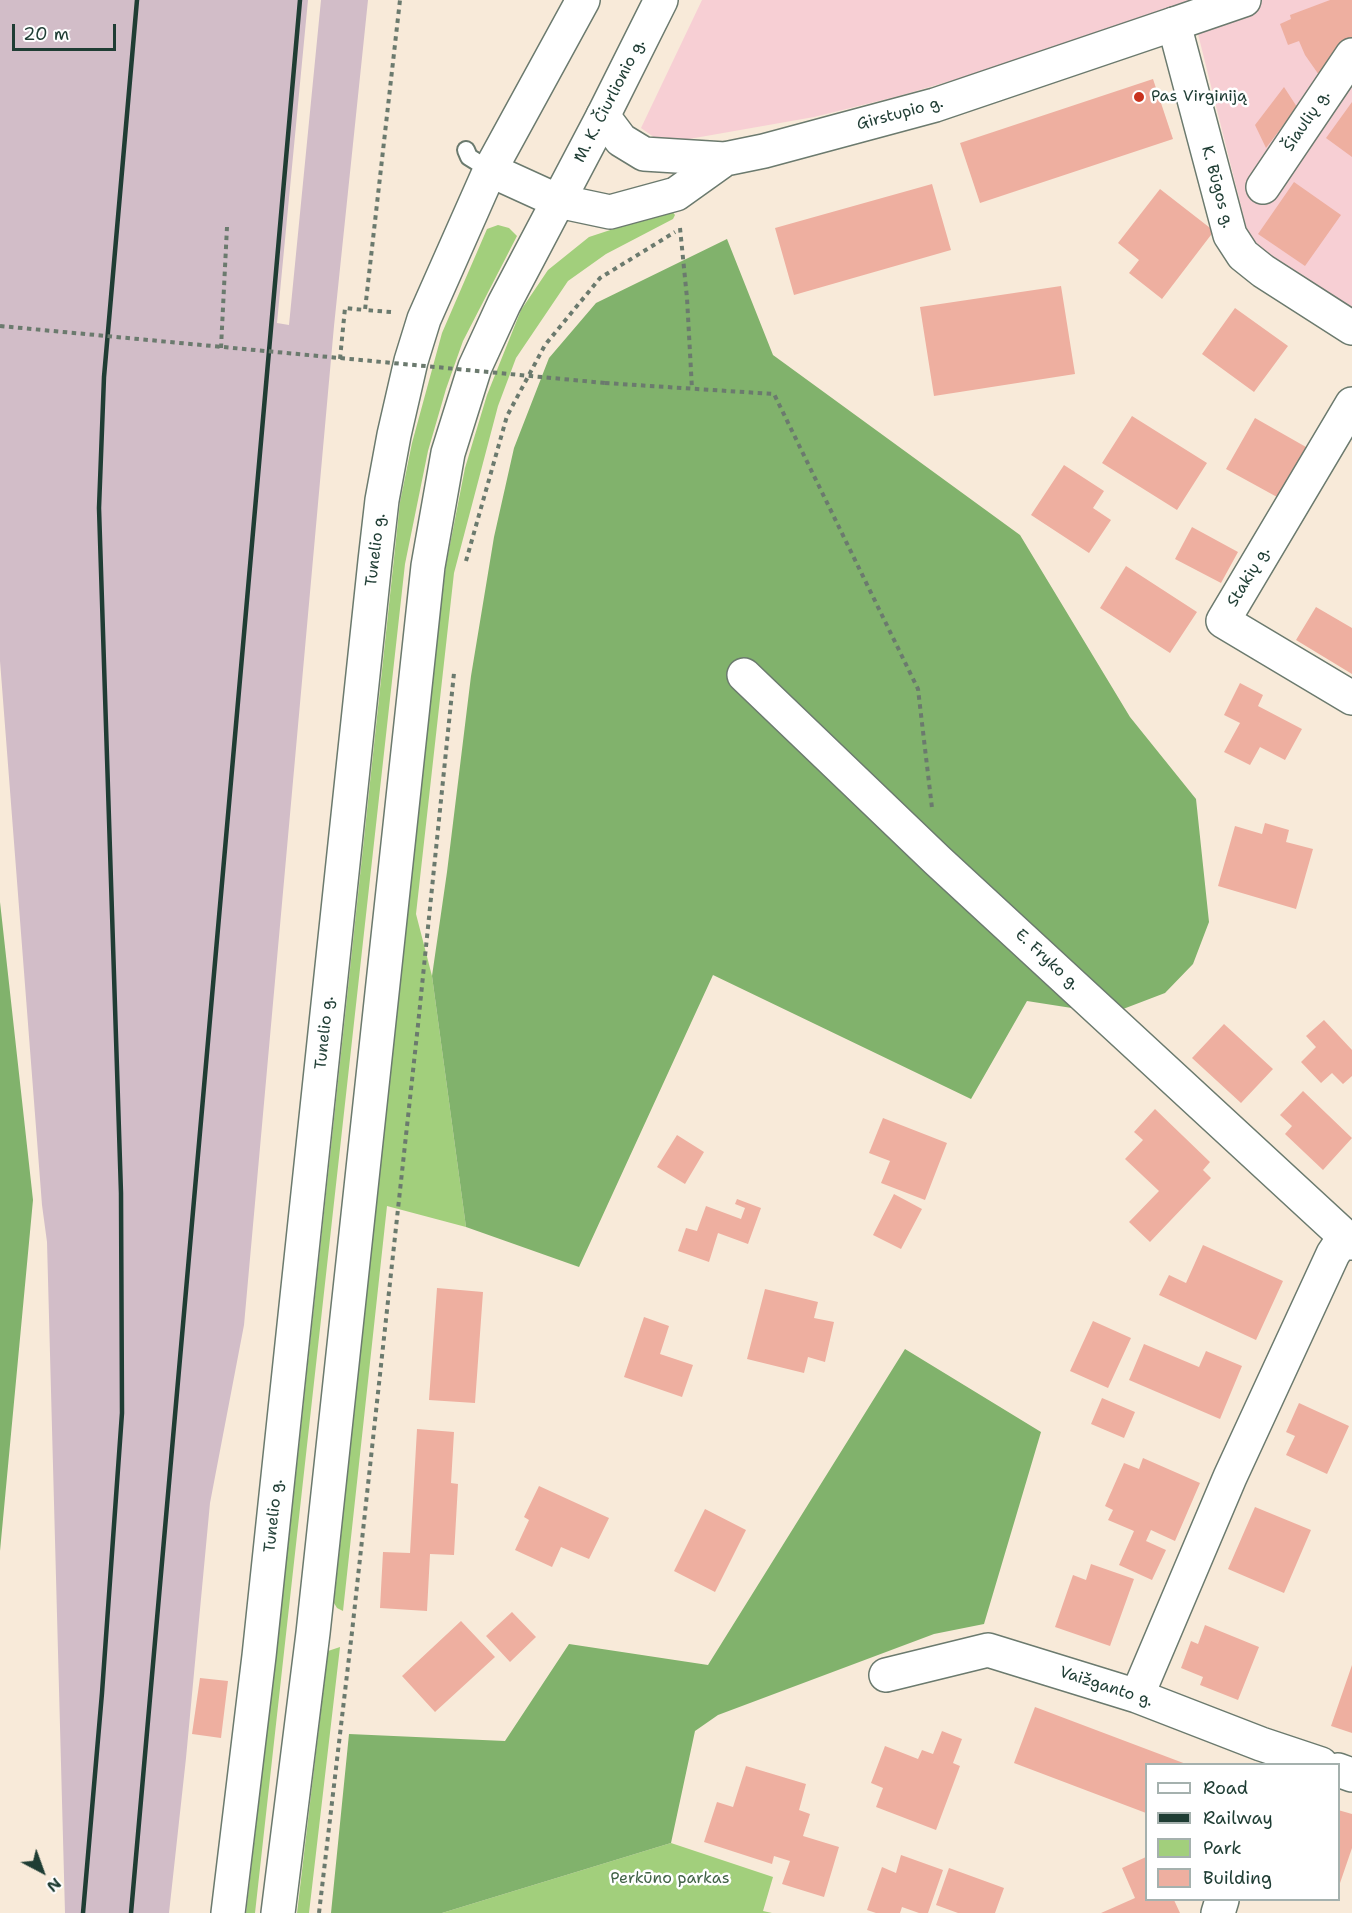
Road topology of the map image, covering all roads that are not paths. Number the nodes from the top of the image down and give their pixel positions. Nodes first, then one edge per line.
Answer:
1 (583, 0) edge
2 (661, 0) edge
3 (1244, 0) edge
4 (1174, 24) junction
5 (1352, 55) edge
6 (603, 116) junction
7 (724, 159) junction
8 (478, 160) junction
9 (1263, 187) dead end
10 (558, 201) junction
11 (1352, 328) edge
12 (1352, 404) edge
13 (744, 675) dead end
14 (1352, 698) edge
15 (1349, 1239) edge
16 (886, 1675) dead end
17 (1137, 1696) junction
18 (1258, 1754) edge
19 (1315, 1763) edge
20 (228, 1913) edge
21 (278, 1913) edge

1 - 8 main road
2 - 6 main road, M. K. Čiurlionio g.
3 - 4 main road, Girstupio g.
4 - 7 main road, Girstupio g.
4 - 11 main road, K. Būgos g.
5 - 9 main road, Šiaulių g.
6 - 7 main road
6 - 10 main road, M. K. Čiurlionio g.
7 - 10 main road, Girstupio g.
8 - 10 main road, Girstupio g.
8 - 20 main road, Tunelio g.
10 - 21 main road
12 - 14 main road, Stakių g.
13 - 15 main road, E. Fryko g.
15 - 17 main road
16 - 17 main road, Vaižganto g.
17 - 18 main road, Vaižganto g.
18 - 19 main road, Vaižganto g.

